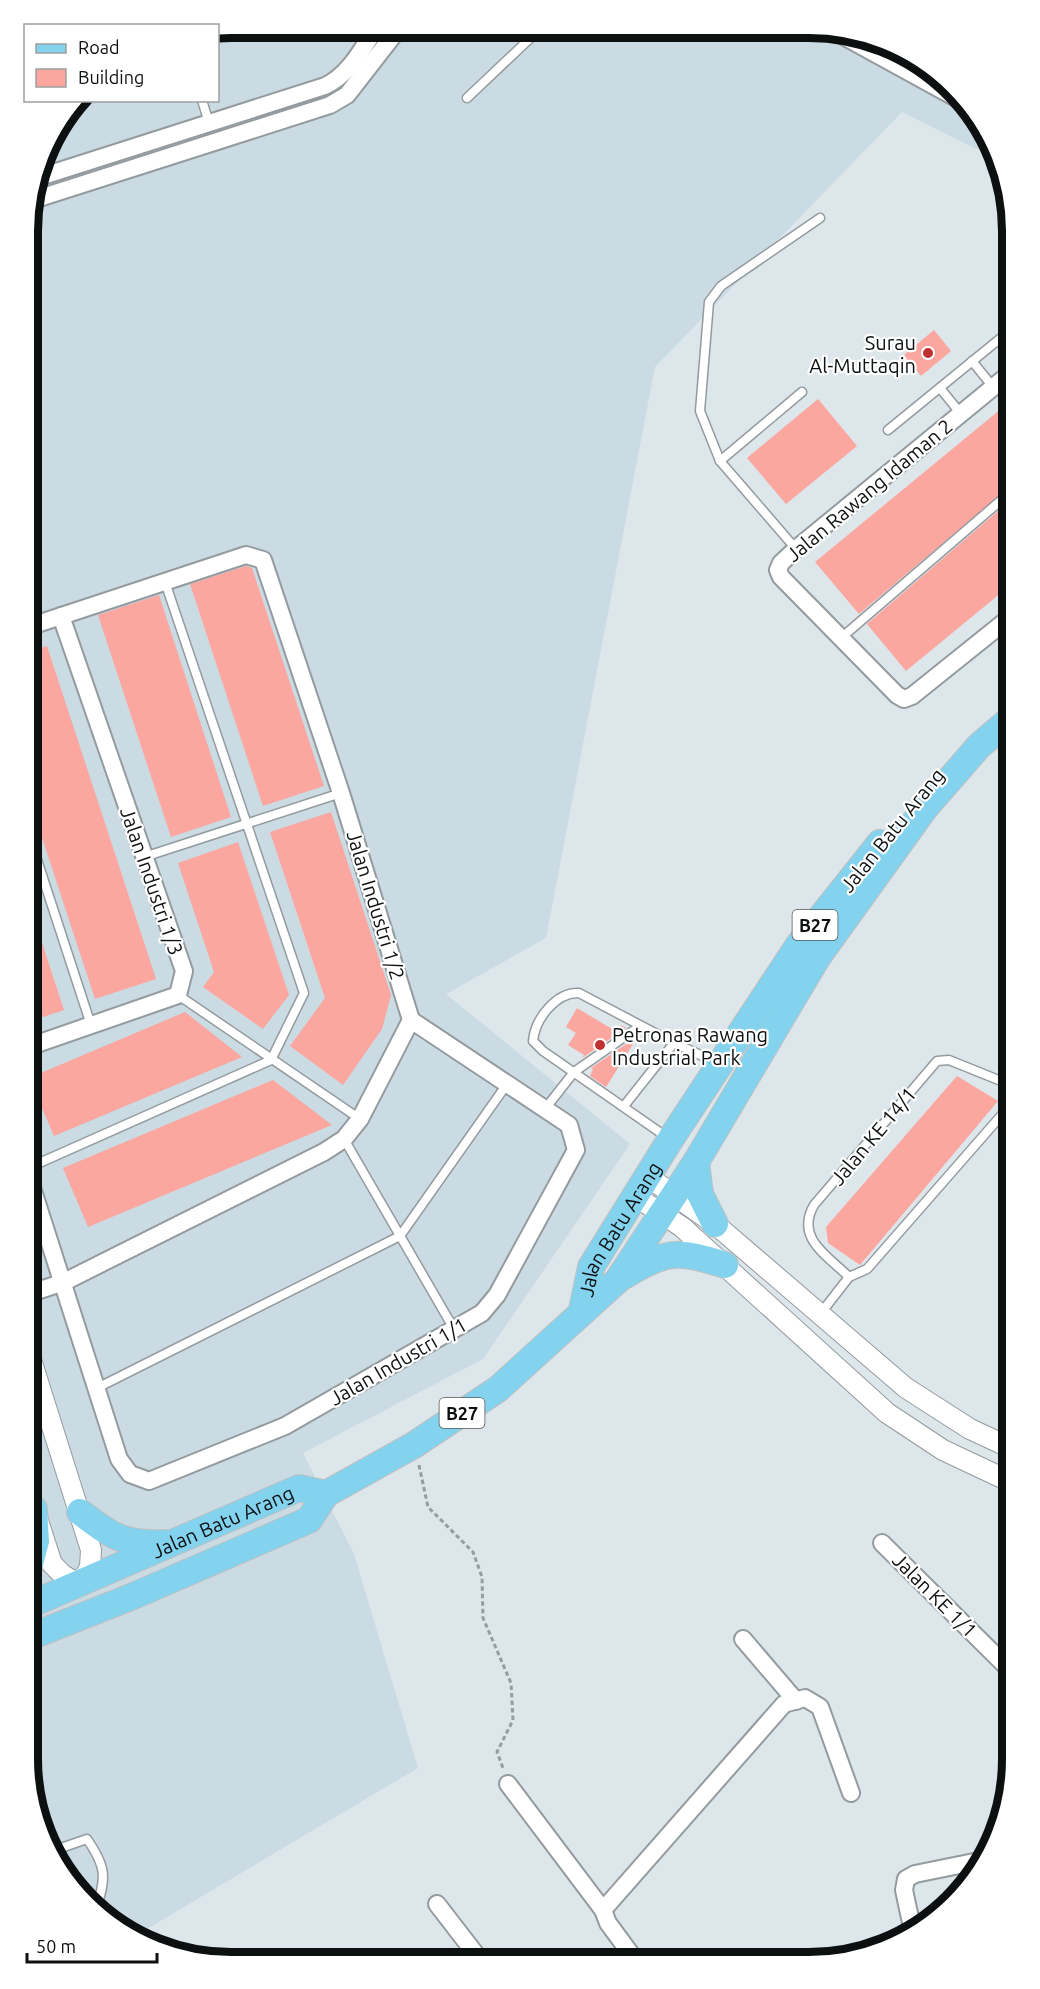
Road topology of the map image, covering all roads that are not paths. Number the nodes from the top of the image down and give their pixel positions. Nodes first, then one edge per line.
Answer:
1 (368, 38) edge
2 (391, 38) edge
3 (530, 38) edge
4 (884, 53) edge
5 (939, 87) edge
6 (466, 98) dead end
7 (203, 102) edge
8 (209, 123) junction
9 (46, 175) edge
10 (40, 198) edge
11 (820, 218) dead end
12 (1003, 336) edge
13 (972, 361) junction
14 (1003, 381) edge
15 (993, 387) junction
16 (940, 388) junction
17 (802, 392) dead end
18 (961, 414) junction
19 (888, 430) dead end
20 (720, 461) junction
21 (1003, 499) edge
22 (796, 549) junction
23 (165, 582) junction
24 (61, 616) junction
25 (1003, 623) edge
26 (38, 624) edge
27 (841, 638) junction
28 (1003, 707) edge
29 (1003, 726) edge
30 (341, 793) junction
31 (247, 824) junction
32 (144, 857) junction
33 (38, 863) edge
34 (178, 995) junction
35 (411, 1020) junction
36 (91, 1025) junction
37 (640, 1026) junction
38 (674, 1043) junction
39 (38, 1044) edge
40 (271, 1059) junction
41 (722, 1064) junction
42 (574, 1072) junction
43 (1002, 1081) edge
44 (507, 1084) junction
45 (624, 1106) junction
46 (545, 1109) junction
47 (1002, 1114) edge
48 (360, 1119) junction
49 (344, 1139) junction
50 (670, 1140) junction
51 (696, 1161) junction
52 (38, 1164) edge
53 (641, 1186) junction
54 (669, 1204) junction
55 (38, 1205) edge
56 (715, 1224) junction
57 (400, 1236) junction
58 (725, 1265) junction
59 (849, 1277) junction
60 (618, 1280) junction
61 (64, 1282) junction
62 (38, 1290) edge
63 (582, 1310) junction
64 (820, 1314) junction
65 (454, 1329) junction
66 (38, 1381) edge
67 (97, 1388) junction
68 (1002, 1444) edge
69 (1002, 1478) edge
70 (326, 1494) junction
71 (80, 1512) junction
72 (38, 1520) edge
73 (172, 1543) junction
74 (882, 1543) dead end
75 (80, 1584) junction
76 (131, 1597) junction
77 (38, 1601) edge
78 (53, 1628) junction
79 (38, 1634) edge
80 (743, 1640) dead end
81 (1002, 1662) edge
82 (796, 1701) junction
83 (508, 1784) road end
84 (851, 1793) dead end
85 (60, 1848) edge
86 (972, 1862) edge
87 (99, 1899) edge
88 (437, 1904) dead end
89 (603, 1910) junction
90 (911, 1923) edge
91 (474, 1952) edge
92 (629, 1952) edge

1 - 8 street
2 - 10 street
3 - 6 lane
4 - 5 street
7 - 8 lane
8 - 9 street
11 - 20 lane
12 - 13 lane
13 - 15 lane
13 - 16 lane
14 - 15 street, Jalan Rawang Idaman 2
15 - 18 street, Jalan Rawang Idaman 2
16 - 18 lane
16 - 19 lane
17 - 20 lane
18 - 22 street, Jalan Rawang Idaman 2
20 - 22 lane
21 - 27 lane
22 - 27 street, Jalan Rawang Idaman 2
23 - 24 street, Jalan Industri 1/2
23 - 30 street, Jalan Industri 1/2
23 - 31 lane
24 - 26 street, Jalan Industri 1/2
24 - 32 street, Jalan Industri 1/3
25 - 27 street, Jalan Rawang Idaman 2
28 - 41 main road, Jalan Batu Arang / B27
29 - 51 main road, Jalan Batu Arang / B27
30 - 31 lane
30 - 35 street, Jalan Industri 1/2
31 - 32 lane
31 - 40 lane
32 - 34 street, Jalan Industri 1/3
33 - 36 lane
34 - 36 street
34 - 40 lane
35 - 44 street, Jalan Industri 1/1
35 - 48 street
36 - 39 street
37 - 38 lane
37 - 42 lane
37 - 42 lane
38 - 41 lane
38 - 45 lane
40 - 48 lane
40 - 52 lane
41 - 50 main road, Jalan Batu Arang / B27
42 - 45 lane
42 - 46 lane
43 - 59 lane, Jalan KE 14/1
44 - 46 street, Jalan Industri 1/1
44 - 57 lane
45 - 50 lane
46 - 65 street, Jalan Industri 1/1
47 - 59 lane
48 - 49 street
49 - 57 lane
49 - 61 street
50 - 53 main road, Jalan Batu Arang / B27
51 - 54 main road, Jalan Batu Arang / B27
51 - 56 main road
53 - 54 street
53 - 63 main road, Jalan Batu Arang / B27
54 - 56 street
54 - 58 street
54 - 60 main road, Jalan Batu Arang / B27
55 - 61 street, Jalan Industri 1/1
56 - 64 street
57 - 65 lane
57 - 67 lane
58 - 60 main road
58 - 69 street
59 - 64 lane
60 - 63 main road, Jalan Batu Arang / B27
61 - 62 street
61 - 67 street, Jalan Industri 1/1
63 - 70 main road, Jalan Batu Arang / B27
64 - 68 street
65 - 67 street, Jalan Industri 1/1
66 - 71 street
70 - 73 main road, Jalan Batu Arang
70 - 76 main road
71 - 73 main road
71 - 75 street
72 - 75 street
73 - 75 main road, Jalan Batu Arang
74 - 81 street, Jalan KE 1/1
75 - 76 main road
75 - 77 main road, Jalan Batu Arang
75 - 78 main road
76 - 78 main road
78 - 79 main road
80 - 82 street
82 - 84 street
82 - 89 street
83 - 89 street
85 - 87 lane
86 - 90 street
88 - 91 street
89 - 92 street

